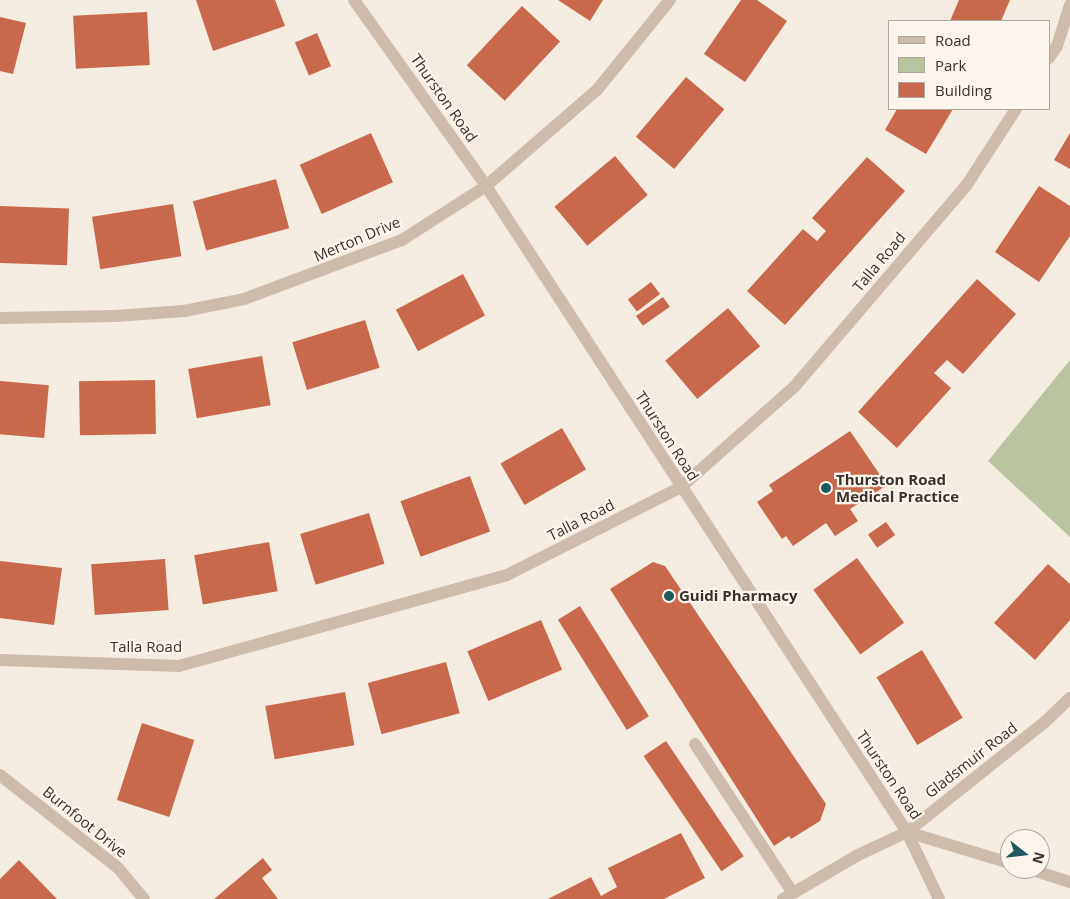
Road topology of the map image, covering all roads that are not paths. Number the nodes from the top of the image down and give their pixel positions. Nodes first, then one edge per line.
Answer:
1 (354, 0) edge
2 (670, 0) edge
3 (1070, 5) edge
4 (1050, 56) edge
5 (1015, 110) edge
6 (486, 186) junction
7 (0, 318) edge
8 (681, 487) junction
9 (0, 660) edge
10 (1070, 698) edge
11 (695, 744) dead end
12 (0, 775) edge
13 (907, 832) junction
14 (1000, 860) edge
15 (1050, 876) edge
16 (1070, 882) edge
17 (788, 896) edge
18 (144, 899) edge
19 (939, 899) edge

1 - 6 street, Thurston Road
2 - 6 street, Merton Drive
3 - 4 street
5 - 8 street, Talla Road
6 - 7 street, Merton Drive
6 - 8 street, Thurston Road
8 - 9 street, Talla Road
8 - 13 street, Thurston Road
10 - 13 street, Gladsmuir Road
11 - 17 street
12 - 18 street, Burnfoot Drive
13 - 14 street
13 - 17 street, Gladsmuir Road
13 - 19 street, Thurston Road
15 - 16 street

